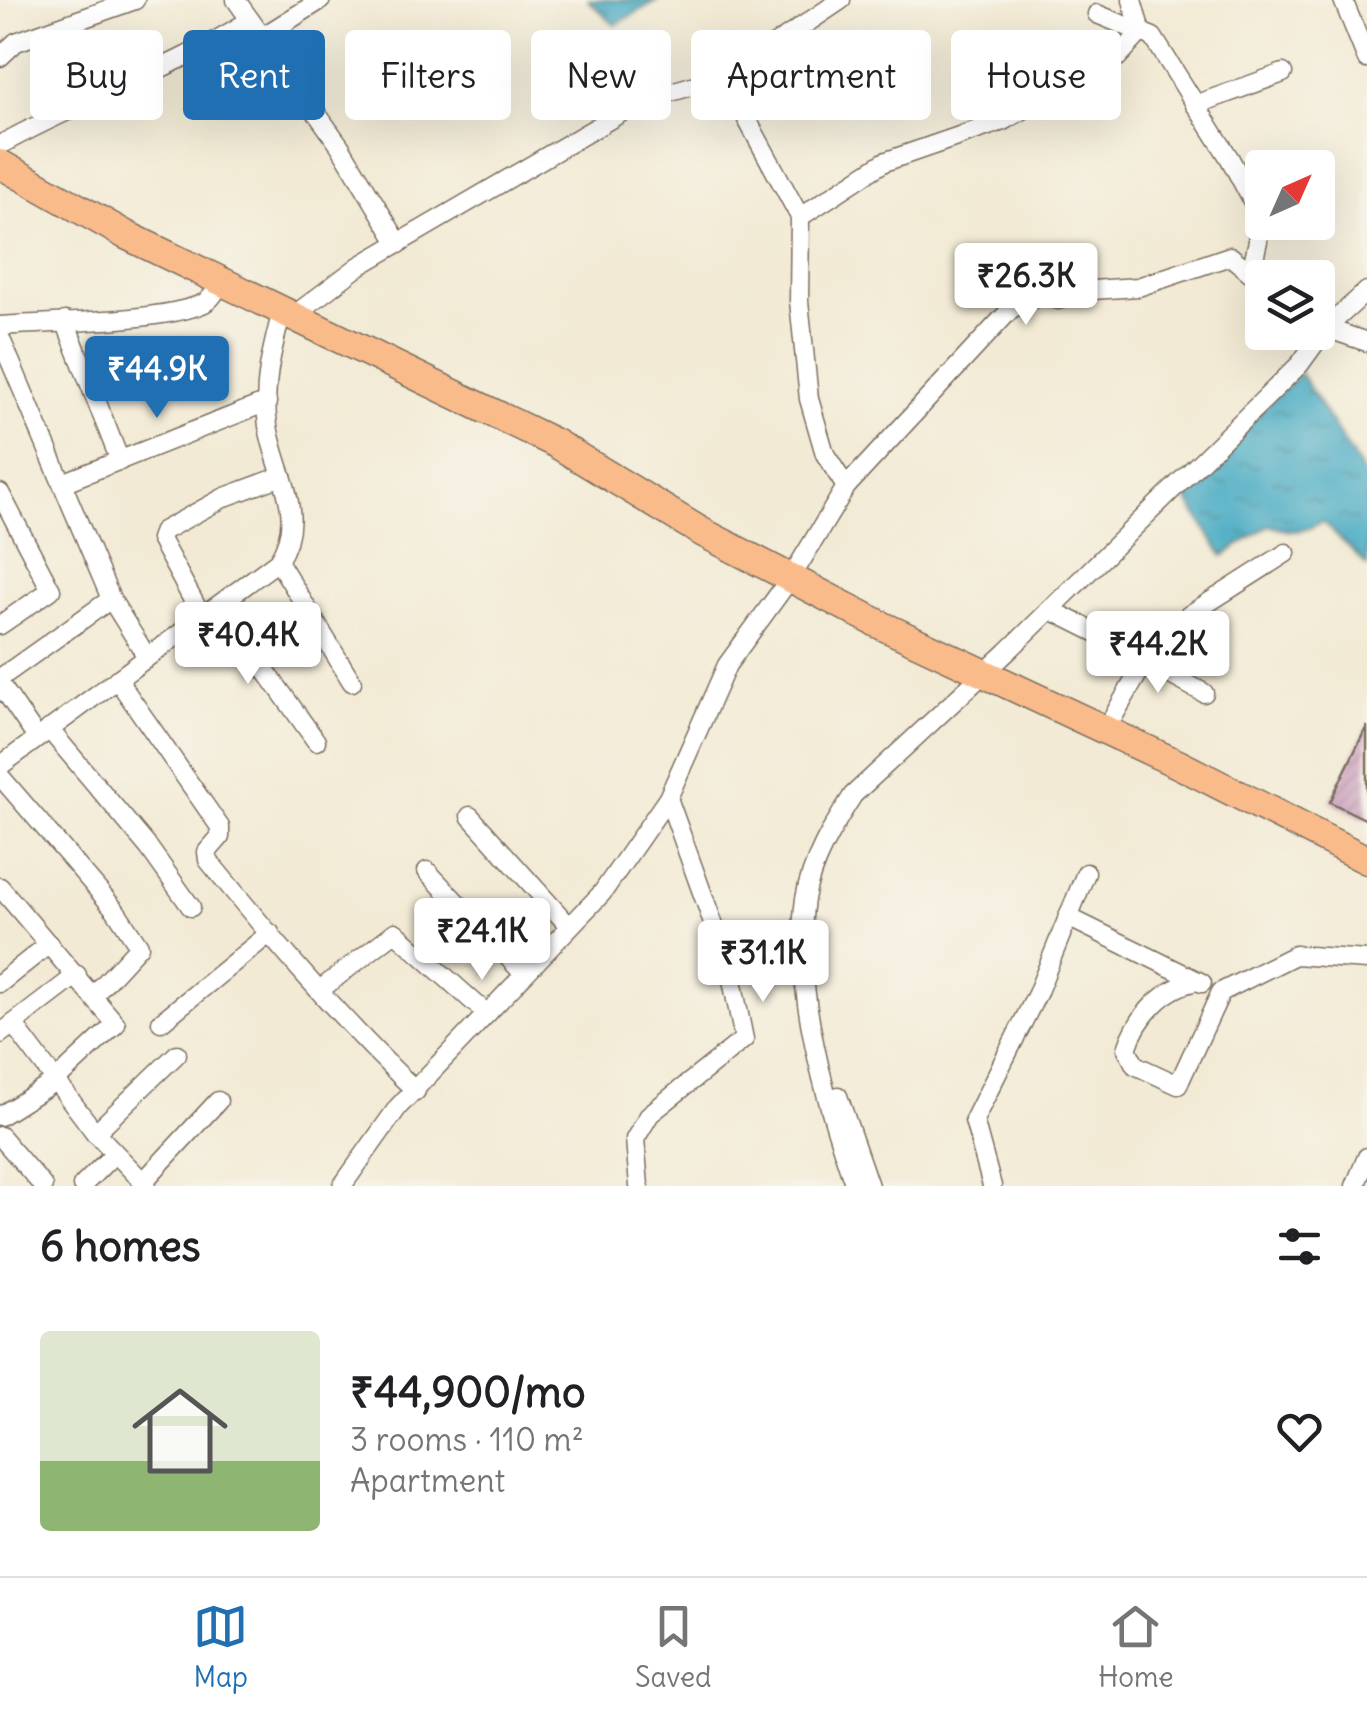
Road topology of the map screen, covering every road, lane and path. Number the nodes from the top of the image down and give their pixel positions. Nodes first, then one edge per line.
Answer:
1 (135, 0) edge
2 (236, 0) edge
3 (321, 0) edge
4 (841, 0) edge
5 (1132, 0) edge
6 (1342, 0) edge
7 (1096, 14) dead end
8 (250, 20) junction
9 (257, 30) edge
10 (273, 30) edge
11 (795, 30) edge
12 (1141, 32) junction
13 (0, 57) edge
14 (1367, 59) edge
15 (1283, 73) dead end
16 (691, 86) edge
17 (1194, 106) junction
18 (321, 120) edge
19 (747, 120) edge
20 (0, 147) edge
21 (0, 164) edge
22 (800, 218) junction
23 (398, 244) junction
24 (1257, 260) edge
25 (1245, 268) edge
26 (222, 281) junction
27 (1367, 291) edge
28 (294, 311) junction
29 (1335, 316) edge
30 (65, 321) junction
31 (0, 326) edge
32 (1335, 331) edge
33 (0, 337) edge
34 (1367, 342) edge
35 (1308, 350) edge
36 (267, 402) junction
37 (120, 460) junction
38 (282, 476) junction
39 (64, 482) junction
40 (846, 488) junction
41 (0, 493) edge
42 (1286, 553) dead end
43 (278, 561) junction
44 (796, 570) junction
45 (111, 599) junction
46 (219, 604) junction
47 (1049, 609) junction
48 (202, 617) junction
49 (0, 623) edge
50 (147, 657) junction
51 (1148, 658) junction
52 (988, 670) junction
53 (117, 679) junction
54 (0, 681) edge
55 (352, 682) dead end
56 (1204, 694) dead end
57 (1109, 724) junction
58 (43, 733) junction
59 (316, 742) dead end
60 (0, 766) edge
61 (0, 776) edge
62 (668, 798) junction
63 (470, 816) dead end
64 (1367, 844) edge
65 (1367, 860) edge
66 (427, 871) dead end
67 (1086, 873) dead end
68 (0, 887) edge
69 (190, 907) dead end
70 (1068, 917) junction
71 (568, 925) junction
72 (270, 933) junction
73 (49, 944) junction
74 (1367, 960) edge
75 (523, 973) junction
76 (77, 975) junction
77 (1198, 981) junction
78 (0, 983) edge
79 (322, 989) junction
80 (1221, 992) junction
81 (94, 995) junction
82 (487, 1014) junction
83 (161, 1022) dead end
84 (6, 1029) edge
85 (818, 1050) junction
86 (177, 1054) dead end
87 (54, 1082) junction
88 (416, 1091) junction
89 (218, 1102) dead end
90 (0, 1116) edge
91 (95, 1133) junction
92 (0, 1136) edge
93 (114, 1154) junction
94 (1367, 1157) edge
95 (145, 1184) edge
96 (43, 1186) edge
97 (82, 1186) edge
98 (342, 1186) edge
99 (639, 1186) edge
100 (855, 1186) edge
101 (869, 1186) edge
102 (992, 1186) edge
103 (1355, 1186) edge

1 - 13 street
2 - 8 street
3 - 10 street
4 - 11 street
5 - 12 street
6 - 14 street
7 - 12 street
8 - 9 street
8 - 20 street
12 - 17 street
12 - 22 street
15 - 17 street
16 - 23 street
17 - 24 street
18 - 23 street
19 - 22 street
20 - 28 highway
21 - 26 highway
22 - 40 street
23 - 28 street
25 - 40 street
26 - 28 highway
26 - 30 street
27 - 29 street
28 - 36 street
28 - 44 highway
30 - 31 street
30 - 37 street
32 - 34 street
33 - 39 street
35 - 47 street
36 - 37 street
36 - 38 street
37 - 39 street
38 - 43 street
38 - 48 street
39 - 45 street
40 - 44 street
41 - 49 street
42 - 51 street
43 - 46 street
43 - 55 street
44 - 52 highway
44 - 62 street
45 - 50 street
45 - 54 street
46 - 48 street
46 - 59 street
47 - 51 street
47 - 52 street
48 - 50 street
50 - 53 street
51 - 56 street
51 - 57 street
52 - 57 highway
52 - 85 street
53 - 58 street
53 - 72 street
54 - 58 street
57 - 64 highway
57 - 65 highway
58 - 60 street
58 - 69 street
61 - 81 street
62 - 71 street
62 - 99 street
63 - 71 street
66 - 75 street
67 - 70 street
68 - 73 street
70 - 77 street
70 - 102 street
71 - 75 street
72 - 79 street
72 - 83 street
73 - 76 street
73 - 78 street
74 - 80 street
75 - 82 street
76 - 81 street
76 - 84 street
77 - 80 street
77 - 80 street
79 - 82 street
79 - 88 street
81 - 87 street
82 - 88 street
84 - 87 street
85 - 100 street
85 - 101 street
86 - 91 street
87 - 90 street
87 - 91 street
88 - 98 street
89 - 95 street
91 - 93 street
92 - 96 street
93 - 95 street
93 - 97 street
94 - 103 street

